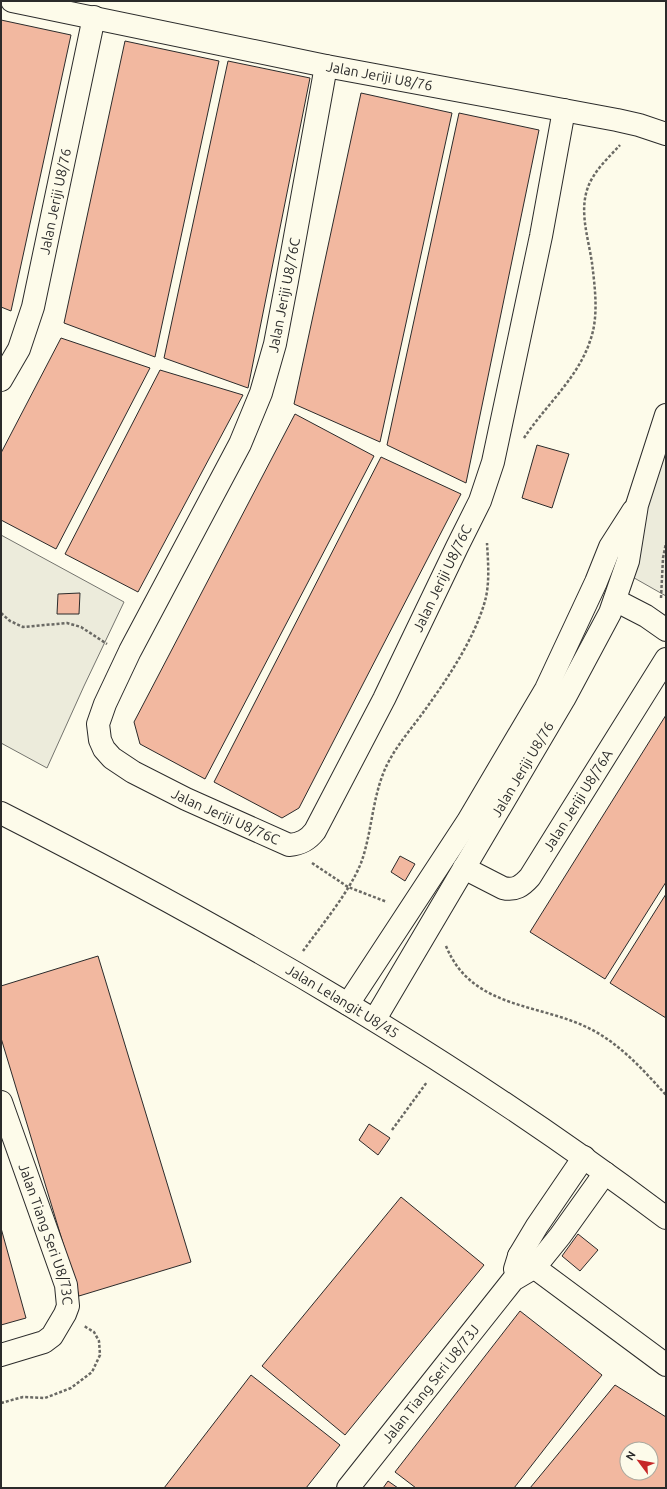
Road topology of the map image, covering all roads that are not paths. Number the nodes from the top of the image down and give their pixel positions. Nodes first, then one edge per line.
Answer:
1 (12, 1) edge
2 (94, 17) junction
3 (326, 66) junction
4 (564, 110) junction
5 (666, 134) edge
6 (1, 380) edge
7 (666, 418) edge
8 (637, 505) junction
9 (615, 600) junction
10 (662, 627) edge
11 (666, 659) edge
12 (1, 813) edge
13 (464, 868) junction
14 (348, 1004) junction
15 (375, 1019) junction
16 (1, 1102) edge
17 (584, 1157) junction
18 (606, 1173) junction
19 (666, 1218) edge
20 (527, 1262) junction
21 (1, 1355) edge
22 (666, 1365) edge
23 (348, 1488) edge

1 - 2 street, Jalan Jeriji U8/76
2 - 3 street, Jalan Jeriji U8/76
2 - 6 street, Jalan Jeriji U8/76
3 - 4 street, Jalan Jeriji U8/76
3 - 4 street, Jalan Jeriji U8/76C
4 - 5 street, Jalan Jeriji U8/76
7 - 8 street, Jalan Jeriji U8/76
8 - 9 street, Jalan Jeriji U8/76
8 - 14 street, Jalan Jeriji U8/76
9 - 10 street
9 - 13 street, Jalan Jeriji U8/76
11 - 13 street, Jalan Jeriji U8/76A
12 - 14 street, Jalan Lelangit U8/45
13 - 15 street, Jalan Jeriji U8/76
14 - 15 street, Jalan Lelangit U8/45
15 - 17 street, Jalan Lelangit U8/45
16 - 21 street, Jalan Tiang Seri U8/73C
17 - 18 street, Jalan Lelangit U8/45
17 - 20 street, Jalan Tiang Seri U8/73J
18 - 19 street, Jalan Lelangit U8/45
18 - 20 street, Jalan Tiang Seri U8/73J
20 - 22 street
20 - 23 street, Jalan Tiang Seri U8/73J

